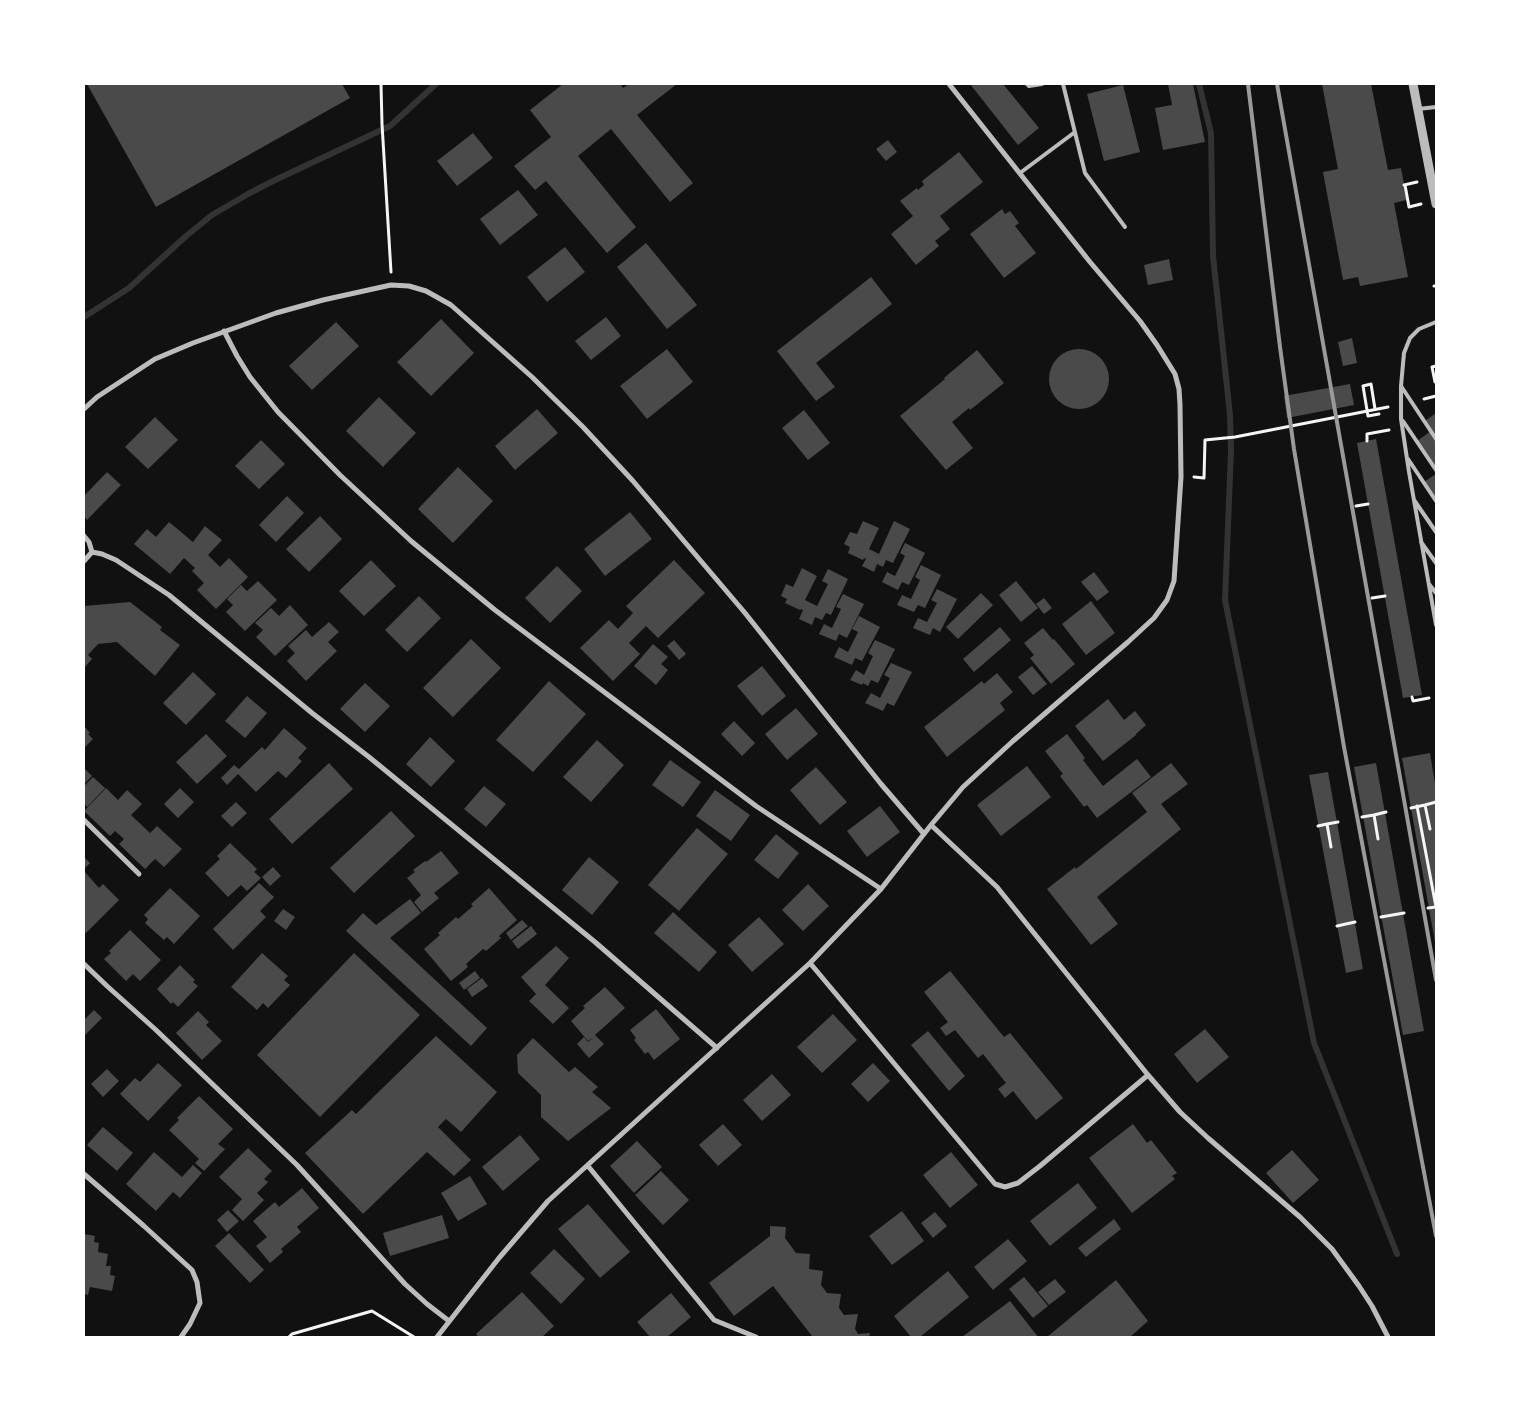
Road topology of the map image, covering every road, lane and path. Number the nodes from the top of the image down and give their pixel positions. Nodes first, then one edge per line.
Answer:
1 (381, 84) edge
2 (949, 84) edge
3 (1027, 84) edge
4 (1042, 84) edge
5 (1063, 84) edge
6 (1413, 84) edge
7 (1436, 107) edge
8 (1418, 109) junction
9 (1075, 132) junction
10 (1020, 173) junction
11 (1418, 182) dead end
12 (1421, 204) dead end
13 (1436, 204) edge
14 (1125, 227) dead end
15 (391, 285) junction
16 (1436, 322) edge
17 (224, 331) junction
18 (1436, 366) edge
19 (1436, 382) edge
20 (1401, 386) junction
21 (1387, 407) dead end
22 (84, 408) edge
23 (1377, 408) junction
24 (1378, 414) dead end
25 (1401, 419) junction
26 (1402, 428) junction
27 (1436, 438) edge
28 (1368, 441) dead end
29 (1406, 457) junction
30 (1436, 470) edge
31 (1204, 478) dead end
32 (1413, 498) junction
33 (1436, 501) edge
34 (1368, 504) dead end
35 (1356, 506) dead end
36 (1436, 532) edge
37 (84, 536) edge
38 (1420, 540) junction
39 (92, 552) junction
40 (84, 562) edge
41 (1436, 563) edge
42 (1428, 582) junction
43 (1436, 594) edge
44 (1384, 596) dead end
45 (1372, 598) dead end
46 (1436, 624) edge
47 (1412, 697) dead end
48 (1429, 698) dead end
49 (1436, 802) edge
50 (1425, 805) junction
51 (1417, 806) junction
52 (1410, 808) dead end
53 (1386, 812) dead end
54 (1374, 815) junction
55 (1362, 817) dead end
56 (84, 820) edge
57 (1338, 822) dead end
58 (1327, 824) junction
59 (931, 826) junction
60 (1318, 826) dead end
61 (1430, 829) dead end
62 (924, 834) junction
63 (1378, 839) dead end
64 (1331, 848) dead end
65 (138, 874) dead end
66 (881, 889) junction
67 (1436, 907) edge
68 (1428, 908) dead end
69 (1391, 909) dead end
70 (1404, 913) dead end
71 (1392, 915) junction
72 (1381, 917) dead end
73 (1345, 918) dead end
74 (1356, 922) dead end
75 (1346, 924) junction
76 (1337, 926) dead end
77 (810, 963) junction
78 (84, 964) edge
79 (717, 1048) junction
80 (1148, 1075) junction
81 (588, 1166) junction
82 (84, 1174) edge
83 (449, 1321) junction
84 (181, 1337) edge
85 (289, 1337) edge
86 (414, 1337) edge
87 (437, 1337) edge
88 (756, 1337) edge
89 (1388, 1337) edge

1 - 15 path
2 - 10 street
3 - 4 lane
5 - 9 lane
6 - 8 street
7 - 8 lane
8 - 13 street
9 - 10 lane
9 - 14 lane
10 - 59 street
11 - 12 path
15 - 17 street
15 - 62 street
16 - 20 lane
17 - 22 street
17 - 66 street
18 - 19 path
20 - 25 lane
20 - 27 lane
21 - 23 path
23 - 24 path
23 - 31 path
25 - 26 lane
25 - 30 lane
26 - 28 path
26 - 29 lane
29 - 32 lane
29 - 33 lane
32 - 36 lane
32 - 38 lane
34 - 35 path
37 - 39 street
38 - 41 lane
38 - 42 lane
39 - 40 street
39 - 79 street
42 - 43 lane
42 - 46 lane
44 - 45 path
47 - 48 path
49 - 50 path
50 - 51 path
50 - 61 path
51 - 52 path
51 - 67 path
53 - 54 path
54 - 55 path
54 - 63 path
56 - 65 street
57 - 58 path
58 - 60 path
58 - 64 path
59 - 62 street
59 - 80 street
62 - 66 street
66 - 77 street
67 - 68 path
69 - 71 path
70 - 71 path
71 - 72 path
73 - 75 path
74 - 75 path
75 - 76 path
77 - 79 street
77 - 80 street
78 - 83 street
79 - 81 street
80 - 89 street
81 - 83 street
81 - 88 street
82 - 84 street
83 - 87 street
85 - 86 path

